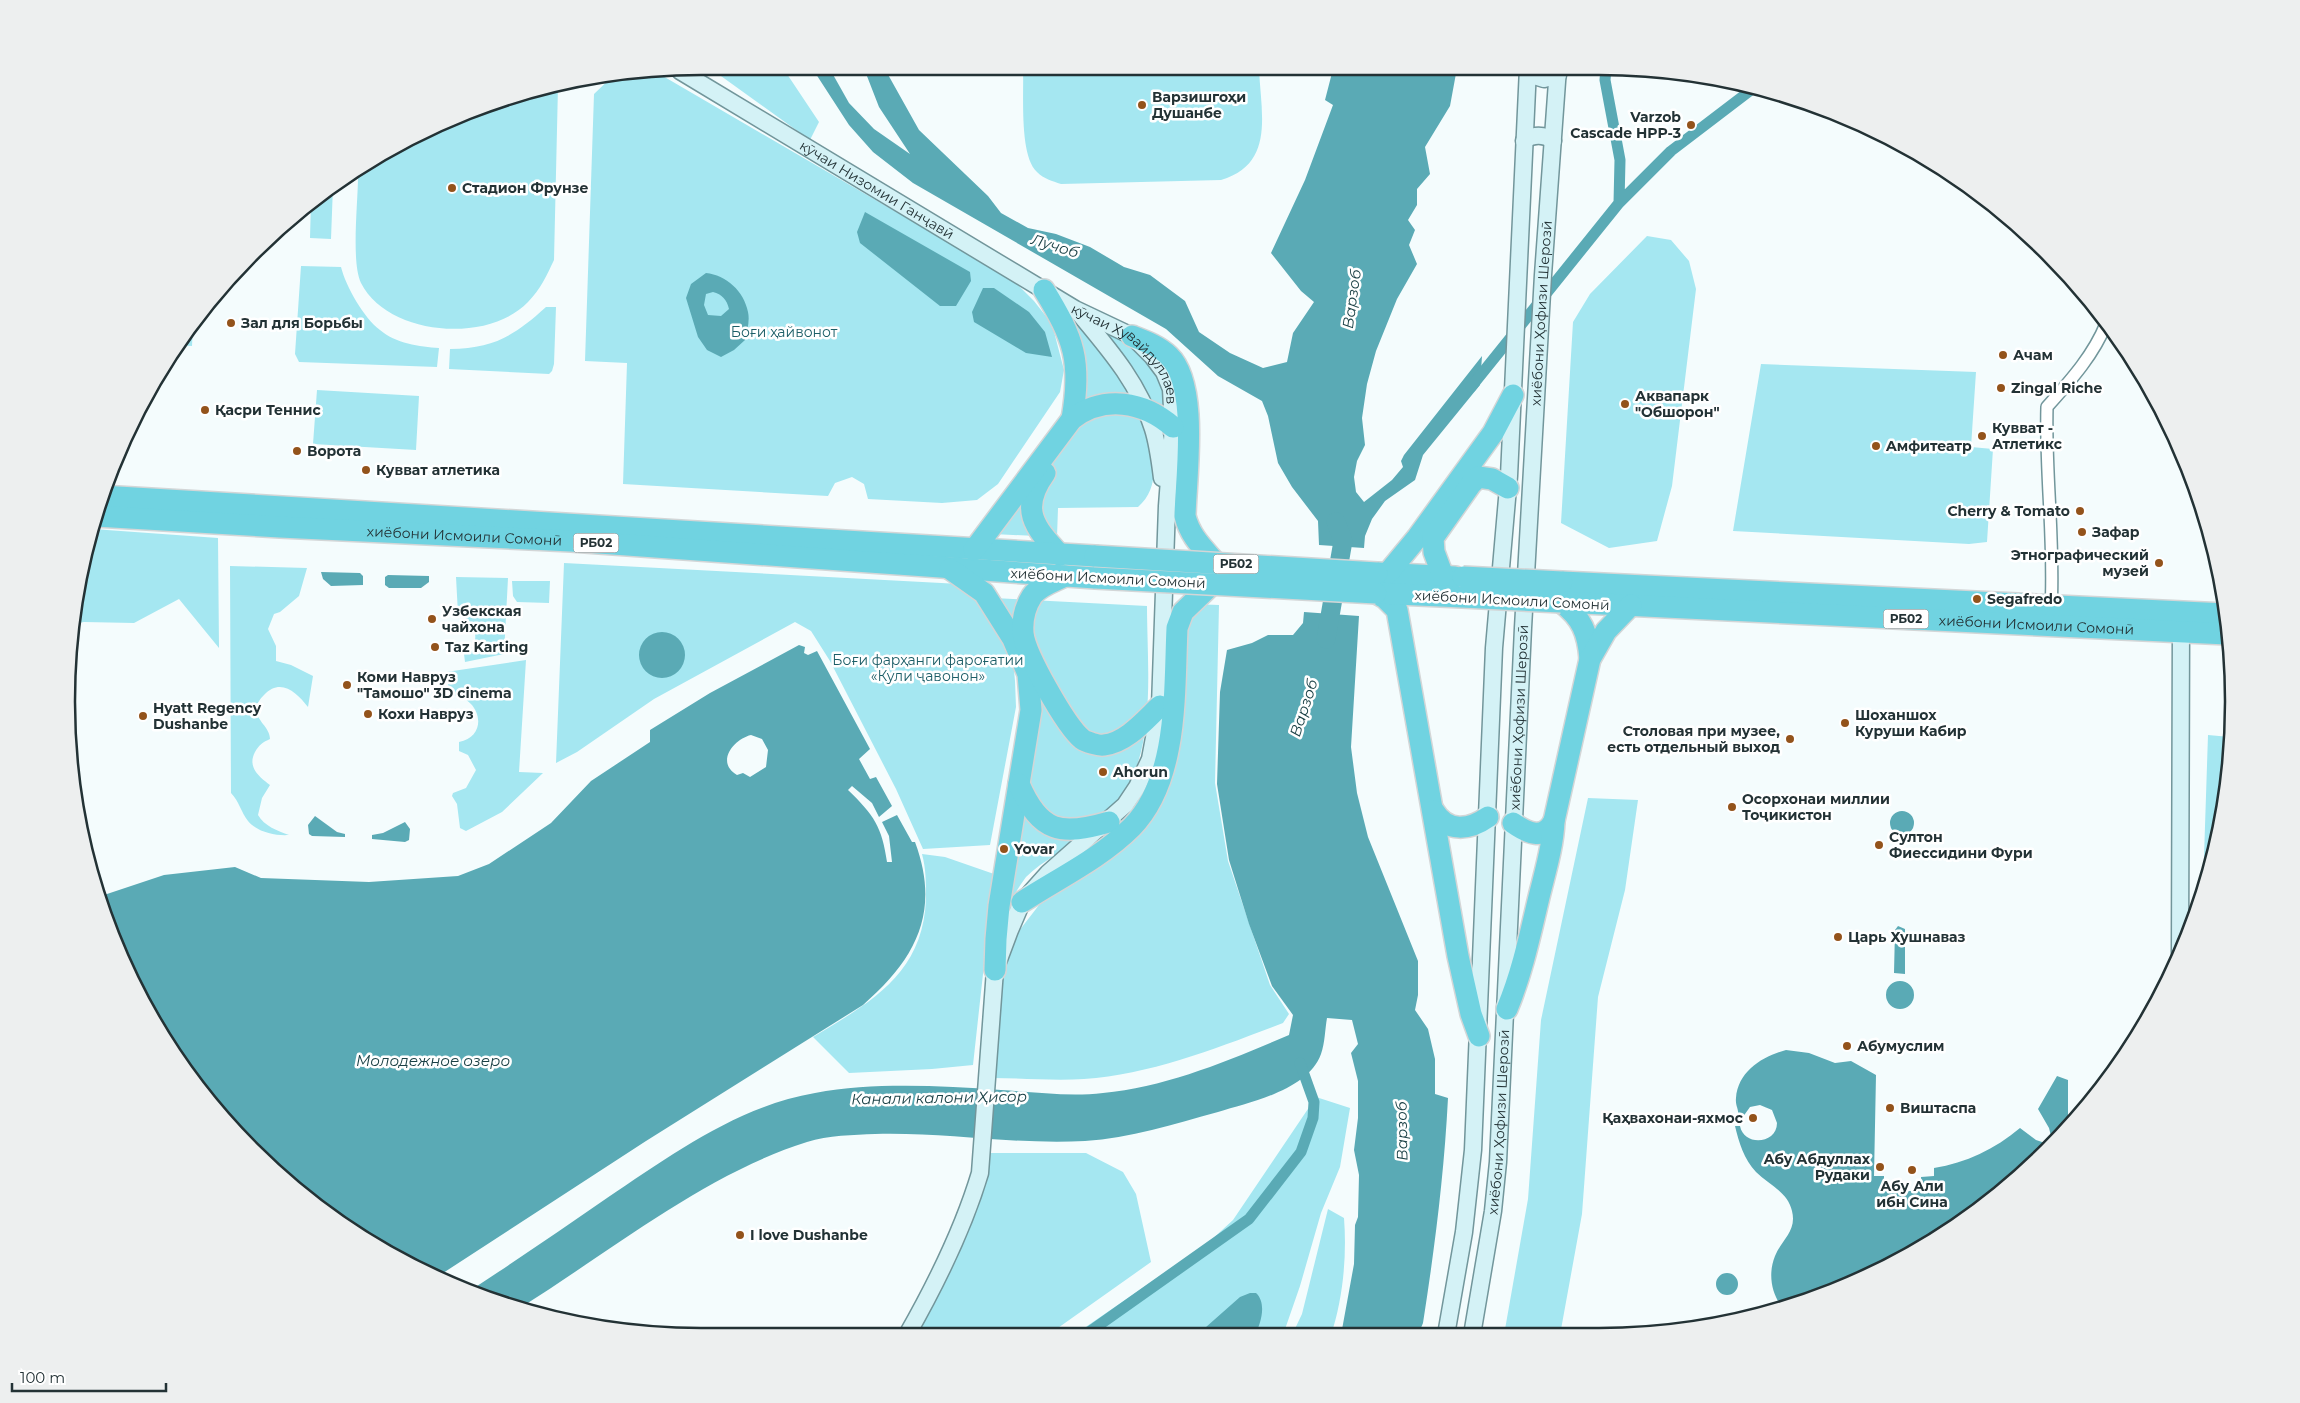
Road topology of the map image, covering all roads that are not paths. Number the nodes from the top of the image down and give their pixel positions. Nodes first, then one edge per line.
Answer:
1 (686, 75) edge
2 (1528, 75) edge
3 (1536, 75) edge
4 (1552, 75) edge
5 (1558, 75) edge
6 (1524, 140) junction
7 (1554, 141) junction
8 (1044, 290) junction
9 (1075, 309) junction
10 (2103, 330) edge
11 (1132, 336) junction
12 (1513, 395) junction
13 (1146, 408) junction
14 (1072, 419) junction
15 (1163, 428) junction
16 (1508, 488) junction
17 (109, 497) edge
18 (103, 516) edge
19 (974, 550) junction
20 (1060, 555) junction
21 (1215, 562) junction
22 (950, 569) junction
23 (1066, 576) junction
24 (1380, 580) junction
25 (1456, 583) junction
26 (1212, 584) junction
27 (1561, 592) junction
28 (1417, 595) junction
29 (1631, 605) junction
30 (1397, 610) junction
31 (2219, 615) edge
32 (2051, 616) junction
33 (2181, 622) junction
34 (2221, 632) edge
35 (1590, 659) junction
36 (1160, 706) junction
37 (1020, 784) junction
38 (1434, 811) junction
39 (1488, 817) junction
40 (1554, 821) junction
41 (1109, 822) junction
42 (1513, 822) junction
43 (1022, 902) junction
44 (2180, 933) edge
45 (996, 970) junction
46 (1506, 1009) junction
47 (1479, 1036) junction
48 (1476, 1090) junction
49 (1502, 1092) junction
50 (911, 1328) edge
51 (1447, 1328) edge
52 (1473, 1328) edge

1 - 8 main road, кӯчаи Низомии Ганҷавӣ
2 - 6 main road, хиёбони Ҳофизи Шерозӣ
3 - 4 main road
5 - 7 main road, хиёбони Ҳофизи Шерозӣ
6 - 7 main road
6 - 12 main road, хиёбони Ҳофизи Шерозӣ
7 - 42 main road, хиёбони Ҳофизи Шерозӣ
8 - 9 main road, кӯчаи Низомии Ганҷавӣ
8 - 14 highway
9 - 11 main road, кӯчаи Хувайдуллаев
9 - 13 main road, кӯчаи Хувайдуллаев
10 - 32 street
11 - 15 main road, кӯчаи Хувайдуллаев
11 - 21 highway
12 - 16 main road, хиёбони Ҳофизи Шерозӣ
12 - 24 highway
13 - 14 highway
13 - 15 highway
14 - 19 highway
15 - 20 highway
15 - 36 main road, кӯчаи Хувайдуллаев
16 - 25 highway
16 - 39 main road, хиёбони Ҳофизи Шерозӣ
17 - 19 highway, хиёбони Исмоили Сомонӣ / РБ02
18 - 22 highway, хиёбони Исмоили Сомонӣ / РБ02
19 - 20 highway, хиёбони Исмоили Сомонӣ / РБ02
20 - 21 highway, хиёбони Исмоили Сомонӣ / РБ02, bridge
21 - 24 highway, хиёбони Исмоили Сомонӣ / РБ02, bridge
22 - 23 highway, хиёбони Исмоили Сомонӣ / РБ02
22 - 37 highway
23 - 26 highway, хиёбони Исмоили Сомонӣ / РБ02, bridge
23 - 36 highway
24 - 25 highway, хиёбони Исмоили Сомонӣ / РБ02
24 - 26 highway, хиёбони Исмоили Сомонӣ / РБ02, bridge
24 - 28 highway, хиёбони Исмоили Сомонӣ / РБ02
24 - 30 highway
25 - 27 highway, хиёбони Исмоили Сомонӣ / РБ02, bridge
25 - 28 highway, хиёбони Исмоили Сомонӣ / РБ02
26 - 43 highway
27 - 29 highway, хиёбони Исмоили Сомонӣ / РБ02
27 - 32 highway, хиёбони Исмоили Сомонӣ / РБ02
27 - 35 highway
28 - 30 highway
29 - 32 highway, хиёбони Исмоили Сомонӣ / РБ02
29 - 35 highway
30 - 38 highway
31 - 33 highway, хиёбони Исмоили Сомонӣ / РБ02
32 - 33 highway, хиёбони Исмоили Сомонӣ / РБ02
33 - 34 highway, хиёбони Исмоили Сомонӣ / РБ02
33 - 44 main road
35 - 40 highway
36 - 41 main road, кӯчаи Хувайдуллаев
37 - 41 highway
37 - 45 highway
38 - 39 highway
38 - 47 highway
39 - 47 main road, хиёбони Ҳофизи Шерозӣ
40 - 42 highway
40 - 46 highway
41 - 43 main road, кӯчаи Хувайдуллаев
42 - 46 main road, хиёбони Ҳофизи Шерозӣ
43 - 45 main road, кӯчаи Хувайдуллаев
45 - 50 main road, кӯчаи Хувайдуллаев
46 - 49 main road, хиёбони Ҳофизи Шерозӣ
47 - 48 main road, хиёбони Ҳофизи Шерозӣ
48 - 49 main road
48 - 51 main road, хиёбони Ҳофизи Шерозӣ
49 - 52 main road, хиёбони Ҳофизи Шерозӣ

